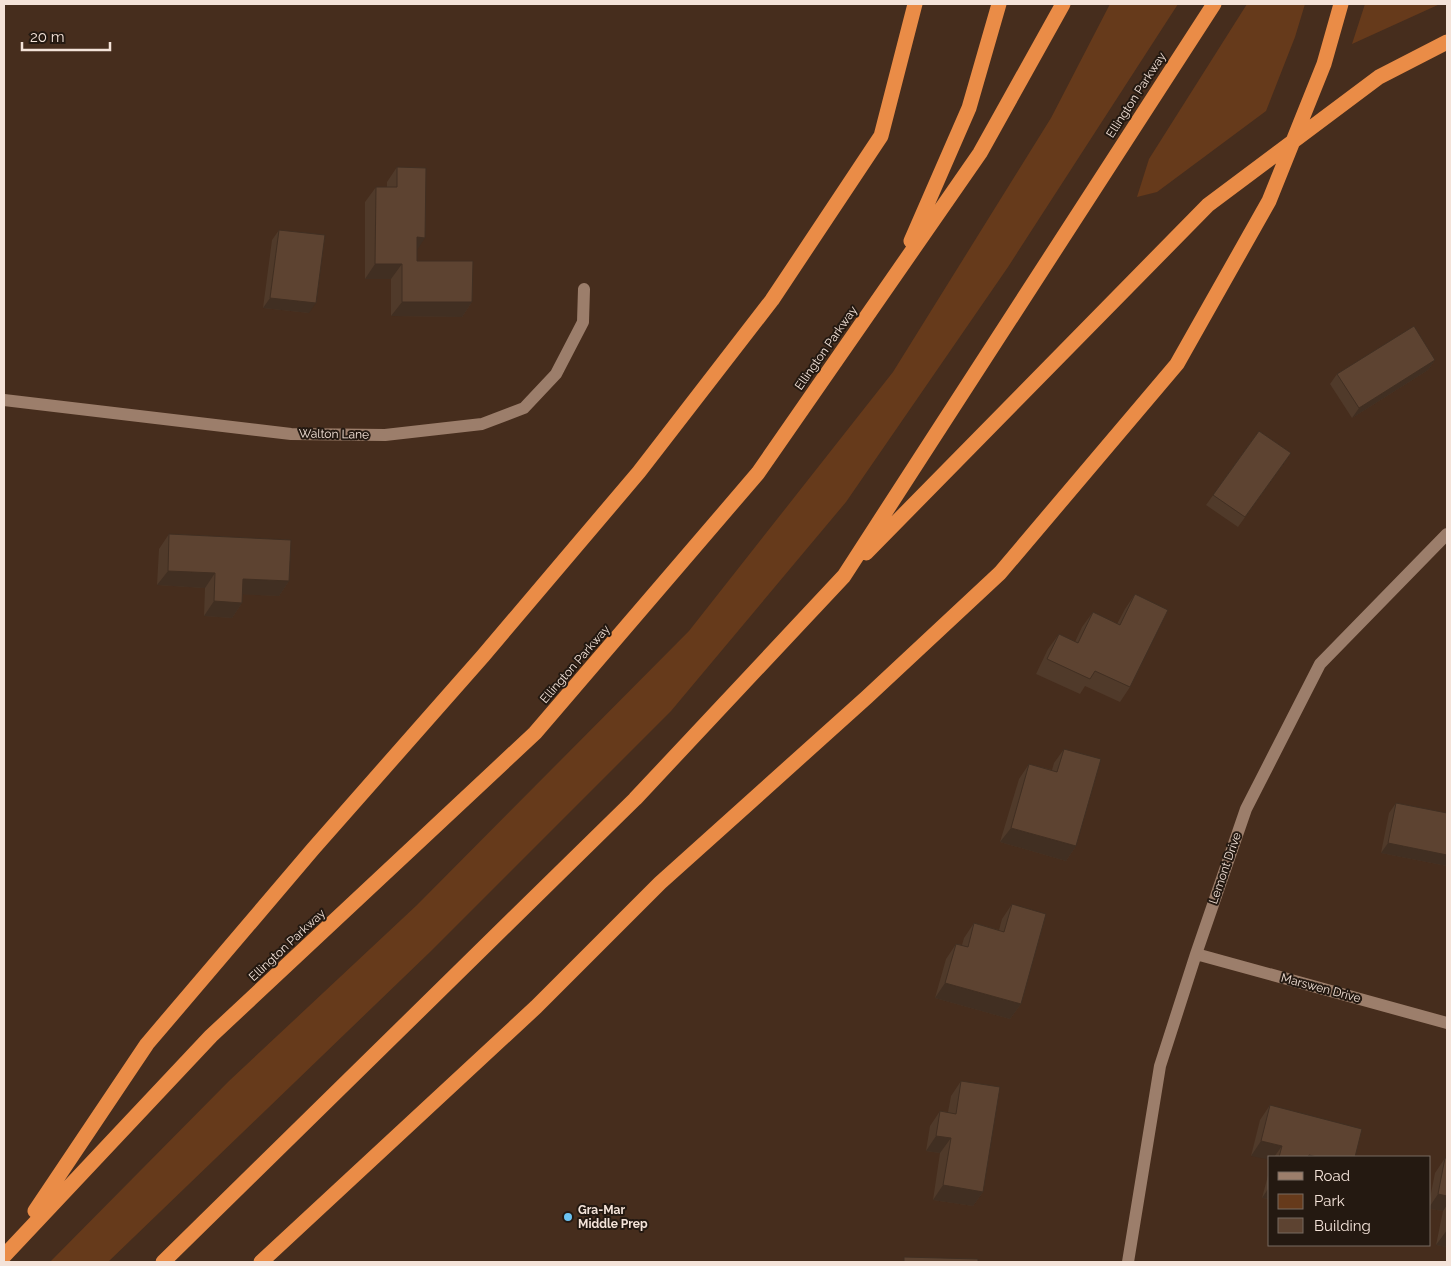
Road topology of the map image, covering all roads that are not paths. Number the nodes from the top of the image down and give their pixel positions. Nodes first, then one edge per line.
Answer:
1 (915, 4) edge
2 (999, 4) edge
3 (1063, 4) edge
4 (1214, 4) edge
5 (1341, 4) edge
6 (1447, 42) edge
7 (898, 270) junction
8 (584, 289) dead end
9 (4, 400) edge
10 (1447, 534) edge
11 (844, 576) junction
12 (1196, 954) junction
13 (1447, 1023) edge
14 (8, 1251) edge
15 (163, 1262) edge
16 (261, 1262) edge
17 (1128, 1262) edge

1 - 14 highway
2 - 7 highway
3 - 7 highway, Ellington Parkway
4 - 11 highway, Ellington Parkway
5 - 16 highway
6 - 11 highway
7 - 14 highway, Ellington Parkway
8 - 9 street, Walton Lane
10 - 12 street, Lemont Drive
11 - 15 highway, Ellington Parkway
12 - 13 street, Marswen Drive
12 - 17 street, Lemont Drive

